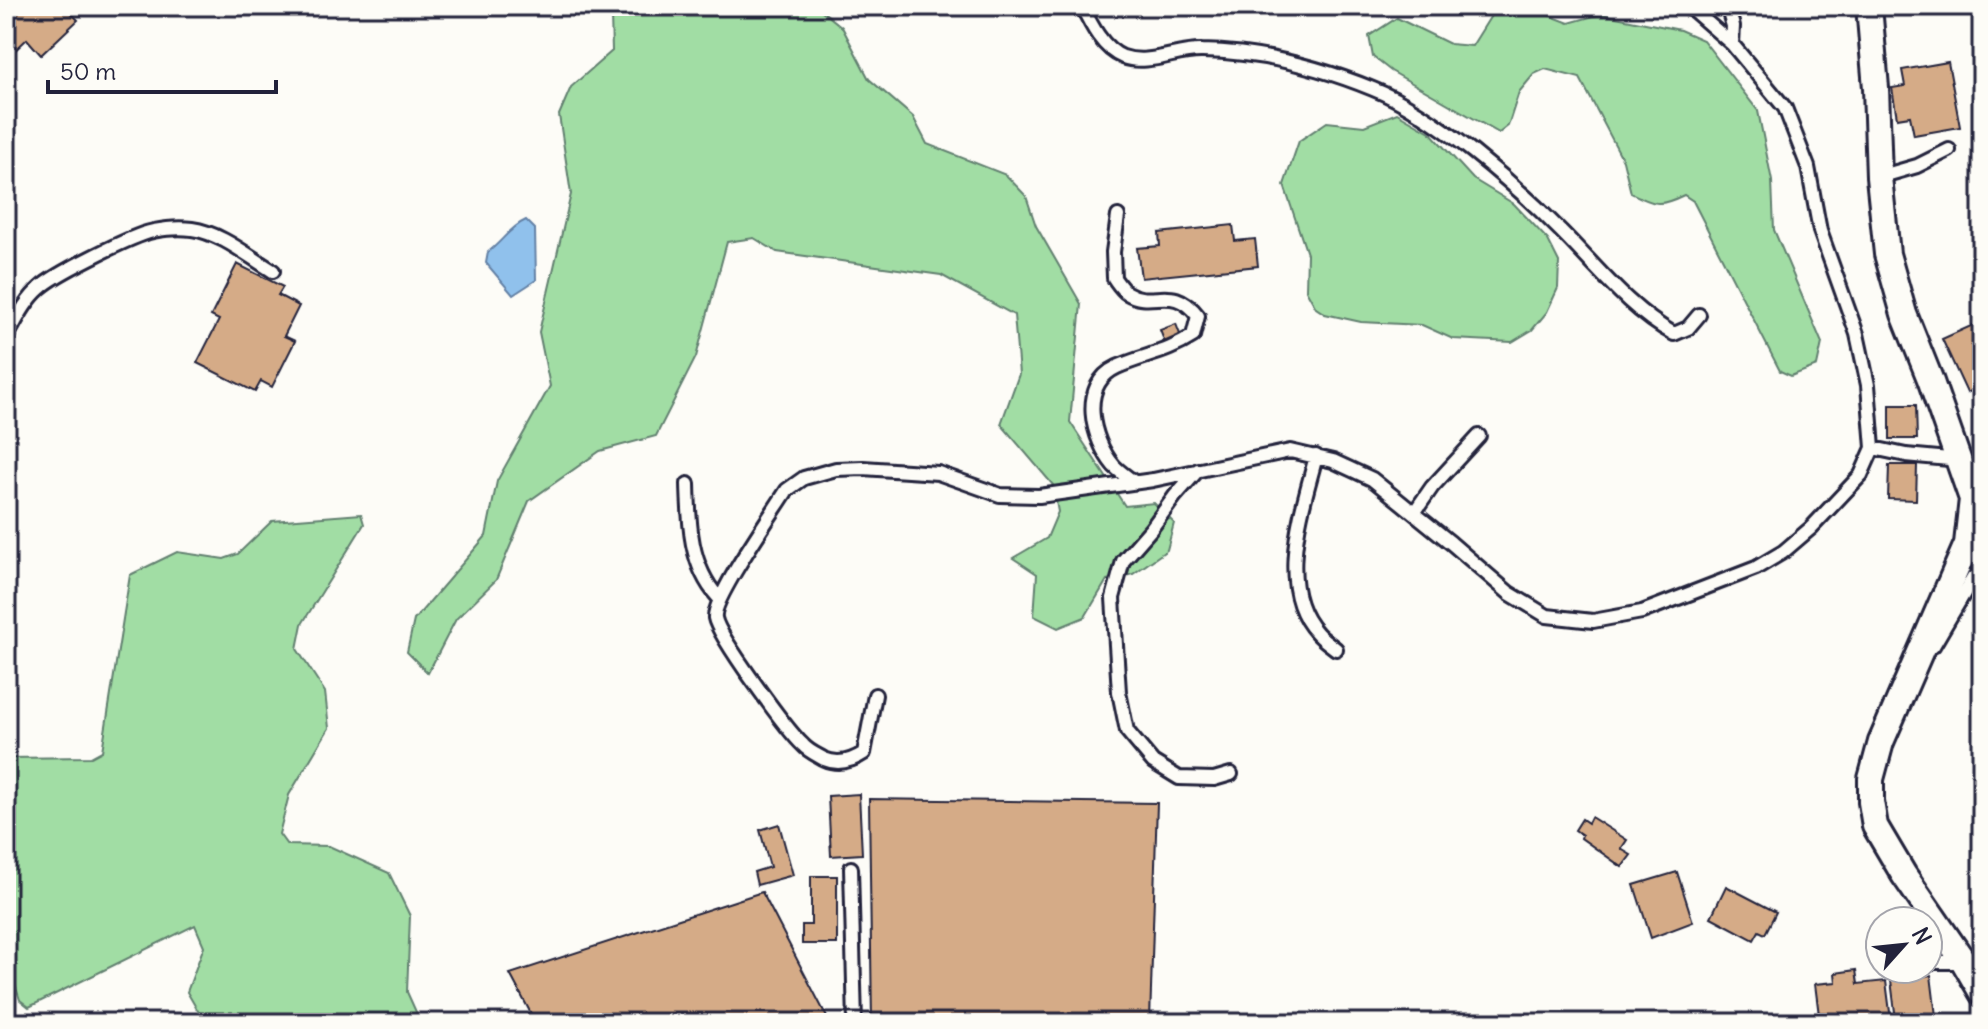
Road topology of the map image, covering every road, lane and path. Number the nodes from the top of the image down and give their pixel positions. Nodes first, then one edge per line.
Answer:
1 (1082, 6) edge
2 (1683, 6) edge
3 (1727, 6) edge
4 (1869, 6) edge
5 (1732, 44) junction
6 (1949, 150) dead end
7 (1879, 177) junction
8 (1118, 216) dead end
9 (273, 271) dead end
10 (1699, 315) dead end
11 (6, 338) edge
12 (1479, 436) dead end
13 (1873, 448) junction
14 (1316, 456) junction
15 (1960, 460) junction
16 (1198, 470) junction
17 (1134, 482) junction
18 (688, 484) dead end
19 (1414, 513) junction
20 (1982, 571) edge
21 (718, 597) junction
22 (1336, 649) dead end
23 (1902, 692) junction
24 (875, 695) dead end
25 (1231, 774) dead end
26 (851, 868) dead end
27 (1944, 962) edge
28 (1964, 962) junction
29 (1982, 993) edge
30 (855, 1023) edge

1 - 10 lane
2 - 5 lane
3 - 5 lane
4 - 7 street
5 - 13 lane
6 - 7 lane
7 - 15 street
8 - 17 lane
9 - 11 lane
12 - 19 lane
13 - 15 lane
13 - 19 lane
14 - 16 lane
14 - 19 lane
14 - 22 lane
15 - 23 street
16 - 17 lane
16 - 25 lane
17 - 21 lane
18 - 21 lane
20 - 23 lane
21 - 24 lane
23 - 28 street
26 - 30 lane
27 - 28 lane
28 - 29 street

